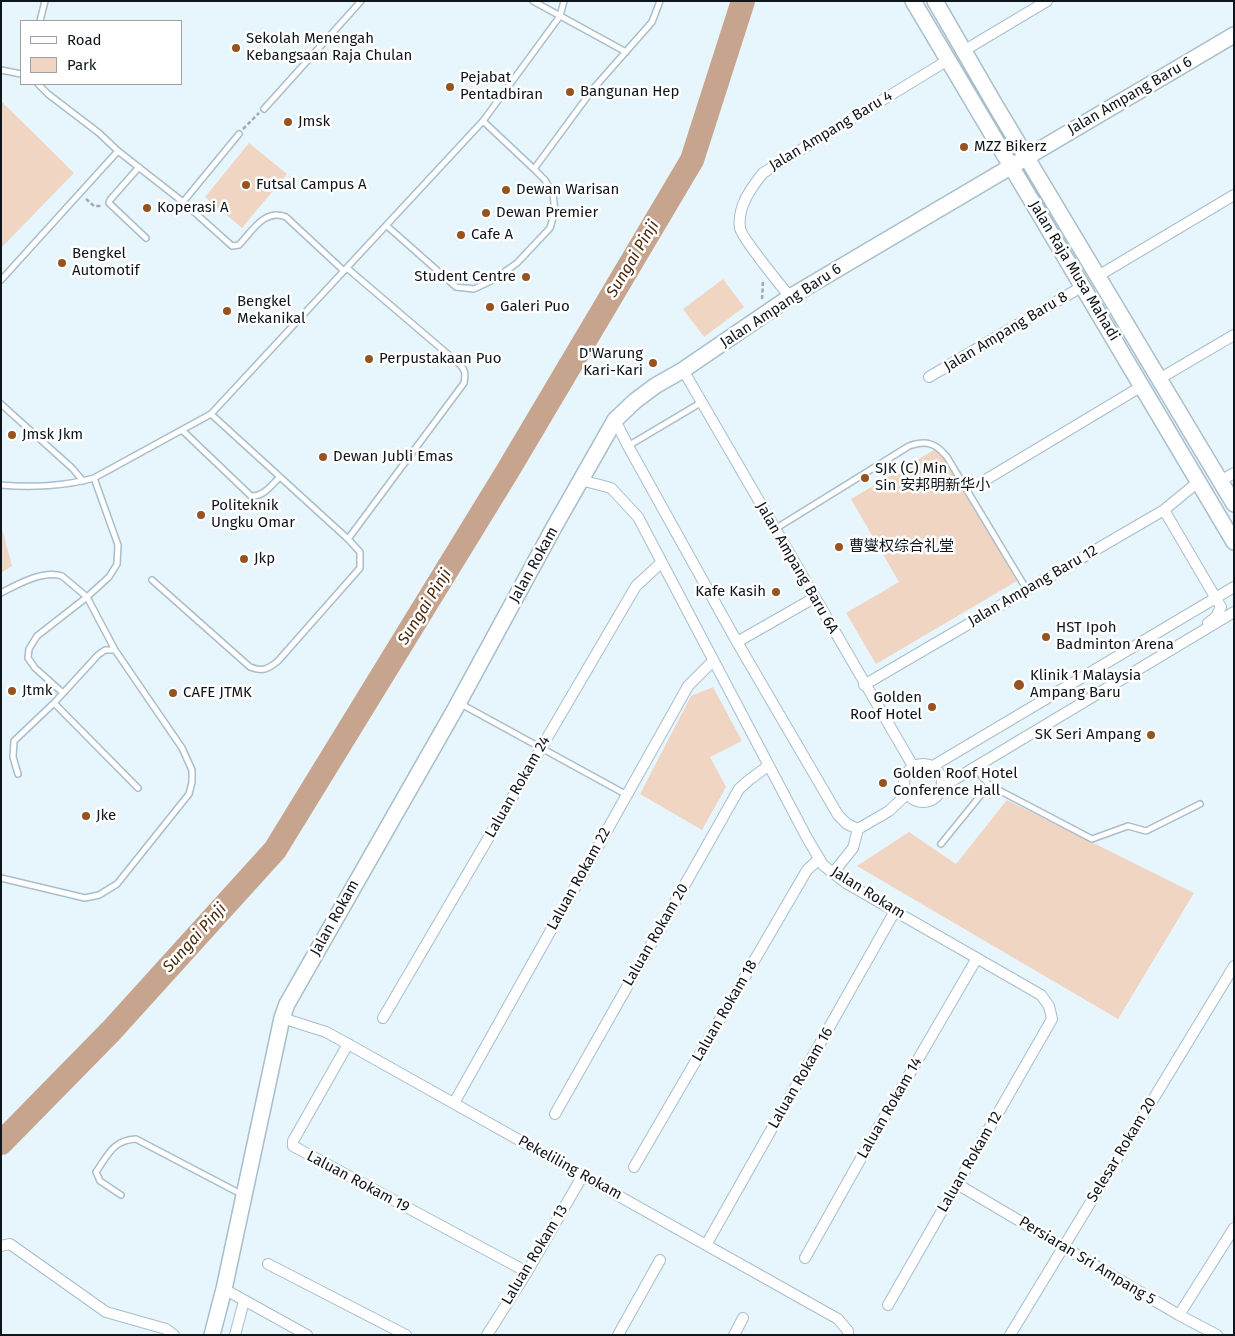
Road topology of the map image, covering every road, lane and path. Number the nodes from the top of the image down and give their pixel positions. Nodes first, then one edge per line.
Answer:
1 (45, 1) edge
2 (361, 1) edge
3 (564, 1) edge
4 (660, 1) edge
5 (913, 1) edge
6 (936, 1) edge
7 (1047, 1) edge
8 (537, 2) edge
9 (560, 16) junction
10 (40, 20) edge
11 (1234, 35) edge
12 (965, 50) junction
13 (626, 52) junction
14 (948, 60) junction
15 (1, 70) edge
16 (20, 74) edge
17 (39, 85) edge
18 (264, 109) joint
19 (483, 121) junction
20 (239, 134) joint
21 (118, 151) junction
22 (1026, 157) junction
23 (1012, 166) junction
24 (139, 167) junction
25 (534, 169) junction
26 (79, 194) junction
27 (1234, 195) edge
28 (183, 202) junction
29 (109, 204) junction
30 (387, 226) junction
31 (146, 238) dead end
32 (346, 270) junction
33 (1098, 276) junction
34 (1, 280) edge
35 (1083, 286) junction
36 (790, 297) junction
37 (1234, 335) edge
38 (683, 370) junction
39 (929, 377) dead end
40 (1159, 379) junction
41 (1142, 386) junction
42 (702, 402) junction
43 (1, 404) edge
44 (211, 414) junction
45 (616, 420) junction
46 (182, 430) junction
47 (628, 446) junction
48 (1234, 473) edge
49 (280, 477) junction
50 (94, 478) junction
51 (987, 479) dead end
52 (582, 480) junction
53 (83, 481) junction
54 (1220, 481) junction
55 (1198, 482) junction
56 (1, 485) edge
57 (1234, 504) edge
58 (1164, 510) junction
59 (775, 530) junction
60 (348, 539) junction
61 (1234, 542) edge
62 (661, 563) junction
63 (152, 580) dead end
64 (1234, 587) edge
65 (1027, 590) junction
66 (1, 594) edge
67 (87, 597) junction
68 (1217, 597) junction
69 (814, 598) junction
70 (1234, 612) edge
71 (737, 642) junction
72 (1184, 642) junction
73 (115, 650) junction
74 (713, 661) junction
75 (864, 685) junction
76 (62, 693) junction
77 (54, 703) junction
78 (458, 703) junction
79 (541, 748) junction
80 (768, 766) junction
81 (913, 766) junction
82 (933, 766) junction
83 (974, 767) junction
84 (18, 774) dead end
85 (988, 785) junction
86 (942, 787) junction
87 (138, 788) dead end
88 (908, 794) junction
89 (627, 795) junction
90 (1200, 804) dead end
91 (858, 829) junction
92 (941, 844) dead end
93 (818, 859) junction
94 (833, 874) junction
95 (1, 878) edge
96 (895, 911) junction
97 (977, 958) junction
98 (1234, 966) edge
99 (282, 1018) junction
100 (382, 1018) dead end
101 (1052, 1019) joint
102 (348, 1044) junction
103 (454, 1103) junction
104 (555, 1114) dead end
105 (634, 1167) dead end
106 (583, 1176) junction
107 (957, 1184) junction
108 (121, 1195) dead end
109 (244, 1195) junction
110 (1234, 1228) edge
111 (706, 1245) junction
112 (1, 1246) edge
113 (1063, 1246) junction
114 (805, 1258) dead end
115 (660, 1260) dead end
116 (268, 1264) dead end
117 (527, 1272) junction
118 (224, 1289) junction
119 (244, 1301) junction
120 (888, 1306) dead end
121 (1179, 1315) junction
122 (743, 1318) dead end
123 (174, 1335) edge
124 (212, 1335) edge
125 (235, 1335) edge
126 (308, 1335) edge
127 (406, 1335) edge
128 (487, 1335) edge
129 (618, 1335) edge
130 (734, 1335) edge
131 (848, 1335) edge
132 (1010, 1335) edge
133 (1217, 1335) edge

1 - 10 lane
2 - 18 lane
3 - 9 lane
4 - 13 lane
5 - 14 main road, Jalan Raja Musa Mahadi
6 - 12 main road, Jalan Raja Musa Mahadi
7 - 12 street
8 - 9 lane
9 - 13 lane
9 - 19 lane
11 - 22 main road, Jalan Ampang Baru 6
12 - 22 main road, Jalan Raja Musa Mahadi
13 - 25 lane
14 - 23 main road, Jalan Raja Musa Mahadi
14 - 36 street, Jalan Ampang Baru 4
15 - 16 lane
17 - 21 lane
18 - 20 path
19 - 25 lane
19 - 30 lane
20 - 28 lane
21 - 24 lane
21 - 26 lane
22 - 23 main road, Jalan Ampang Baru 6
22 - 33 main road, Jalan Raja Musa Mahadi
23 - 35 main road, Jalan Raja Musa Mahadi
23 - 36 main road, Jalan Ampang Baru 6
24 - 28 lane
24 - 29 lane
25 - 30 lane
26 - 29 path
26 - 34 lane
27 - 33 street
28 - 32 lane
29 - 31 lane
30 - 32 lane
32 - 44 lane
32 - 60 lane
33 - 40 main road, Jalan Raja Musa Mahadi
35 - 39 street, Jalan Ampang Baru 8
35 - 41 main road, Jalan Raja Musa Mahadi
36 - 38 main road, Jalan Ampang Baru 6
37 - 40 street
38 - 42 street, Jalan Ampang Baru 6A
38 - 45 main road, Jalan Ampang Baru 6
40 - 54 main road, Jalan Raja Musa Mahadi
41 - 51 street
41 - 55 main road, Jalan Raja Musa Mahadi
42 - 47 lane
42 - 59 street, Jalan Ampang Baru 6A
43 - 53 lane
44 - 46 lane
44 - 49 lane
45 - 47 street
45 - 52 main road, Jalan Ampang Baru 6
46 - 49 lane
46 - 50 lane
47 - 71 street
48 - 54 street
49 - 60 lane
50 - 53 lane
50 - 67 lane
52 - 62 street, Jalan Rokam
52 - 78 main road, Jalan Rokam
53 - 56 lane
54 - 57 main road, Jalan Raja Musa Mahadi
55 - 58 street, Jalan Ampang Baru 12
55 - 61 main road, Jalan Raja Musa Mahadi
58 - 65 street, Jalan Ampang Baru 12
58 - 68 street
59 - 65 lane
59 - 69 street, Jalan Ampang Baru 6A
60 - 63 lane
62 - 74 street, Jalan Rokam
62 - 79 street, Laluan Rokam 24
64 - 68 street
65 - 75 street, Jalan Ampang Baru 12
66 - 67 lane
67 - 73 lane
67 - 76 lane
68 - 72 street
68 - 82 street
69 - 71 street
69 - 75 street, Jalan Ampang Baru 6A
70 - 72 street
71 - 91 street
72 - 83 street
73 - 76 lane
73 - 95 lane
74 - 80 street, Jalan Rokam
74 - 89 street, Laluan Rokam 22
75 - 81 street, Jalan Ampang Baru 6A
76 - 77 lane
77 - 84 lane
77 - 87 lane
78 - 79 lane
78 - 99 main road, Jalan Rokam
79 - 89 lane
79 - 100 street, Laluan Rokam 24
80 - 93 street, Jalan Rokam
80 - 104 street, Laluan Rokam 20
81 - 82 street
81 - 88 street
82 - 86 street
83 - 85 lane
83 - 86 street
85 - 90 lane
85 - 92 lane
86 - 88 street
88 - 91 street
89 - 103 street, Laluan Rokam 22
91 - 94 street
93 - 94 street, Jalan Rokam
93 - 105 street, Laluan Rokam 18
94 - 96 street, Jalan Rokam
96 - 97 street, Jalan Rokam
96 - 111 street, Laluan Rokam 16
97 - 101 street, Jalan Rokam
97 - 114 street, Laluan Rokam 14
98 - 113 street, Selesar Rokam 20
99 - 102 street, Pekeliling Rokam
99 - 109 main road, Jalan Rokam
101 - 107 street, Laluan Rokam 12
102 - 103 street, Pekeliling Rokam
102 - 117 street, Laluan Rokam 19
103 - 106 street, Pekeliling Rokam
106 - 111 street, Pekeliling Rokam
106 - 117 street, Laluan Rokam 13
107 - 113 street, Persiaran Sri Ampang 5
107 - 120 street, Laluan Rokam 12
108 - 109 lane
109 - 118 main road, Jalan Rokam
110 - 121 street
111 - 131 street, Pekeliling Rokam
112 - 123 street
113 - 121 street, Persiaran Sri Ampang 5
113 - 132 street, Selesar Rokam 20
115 - 129 street
116 - 127 street
117 - 128 street, Laluan Rokam 13
118 - 119 street
118 - 124 main road, Jalan Rokam
119 - 125 street
119 - 126 street
121 - 133 street, Persiaran Sri Ampang 5
122 - 130 street

